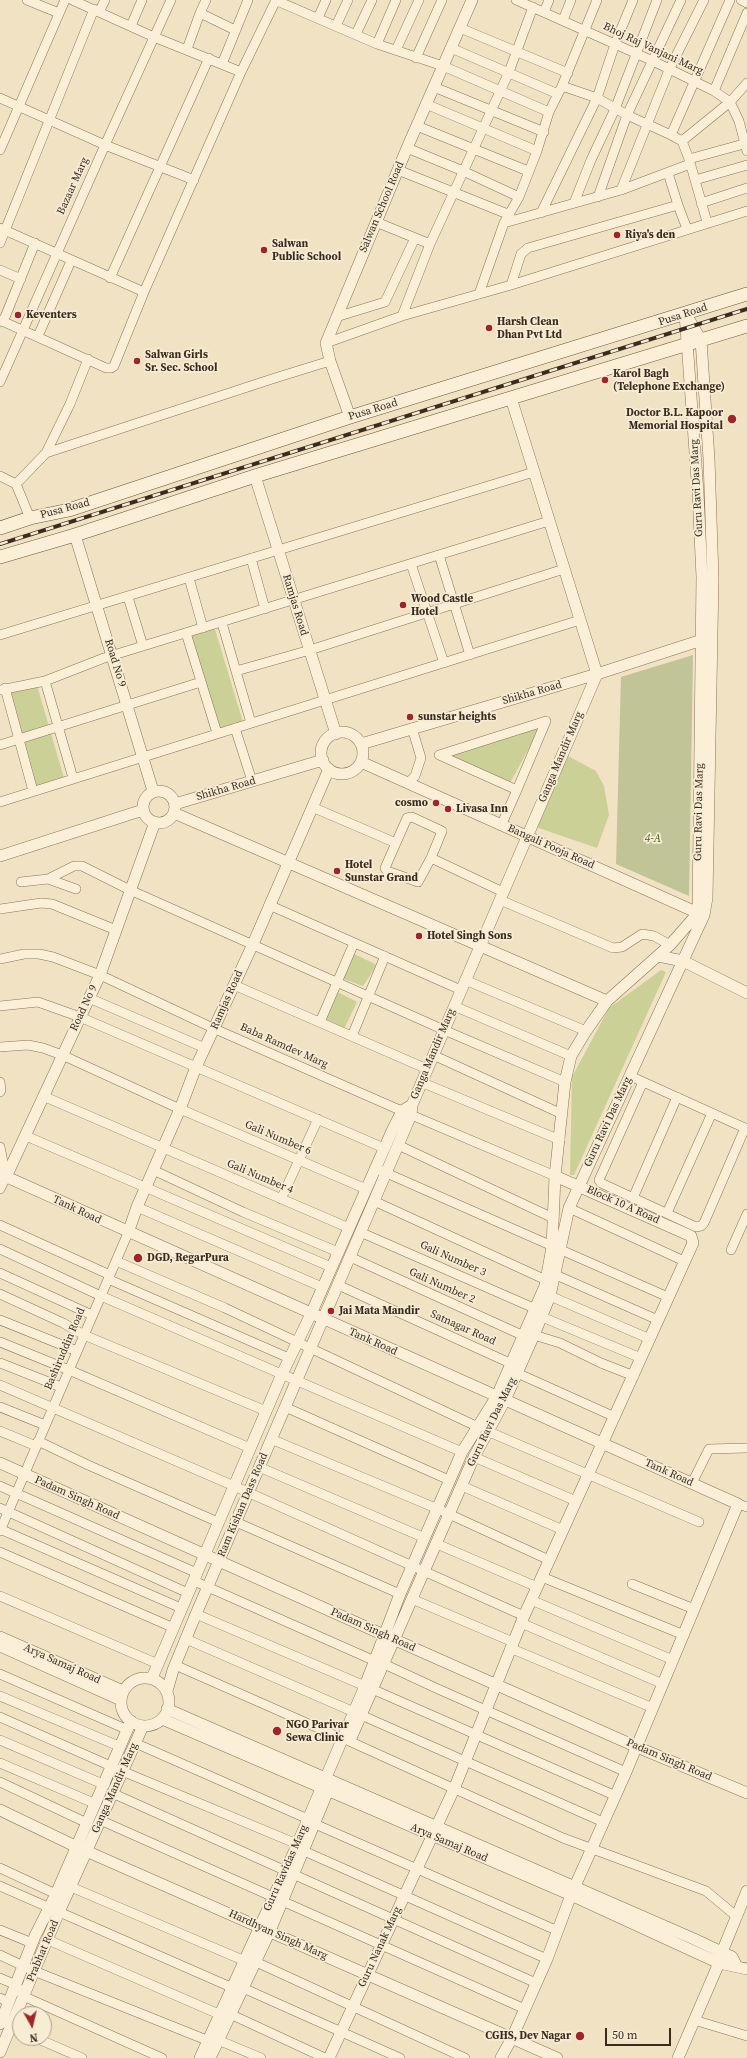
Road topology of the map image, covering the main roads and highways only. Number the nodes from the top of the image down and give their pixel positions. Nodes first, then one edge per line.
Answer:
1 (747, 294) edge
2 (747, 326) edge
3 (0, 528) edge
4 (0, 556) edge

1 - 3 main road, Pusa Road
2 - 4 main road

